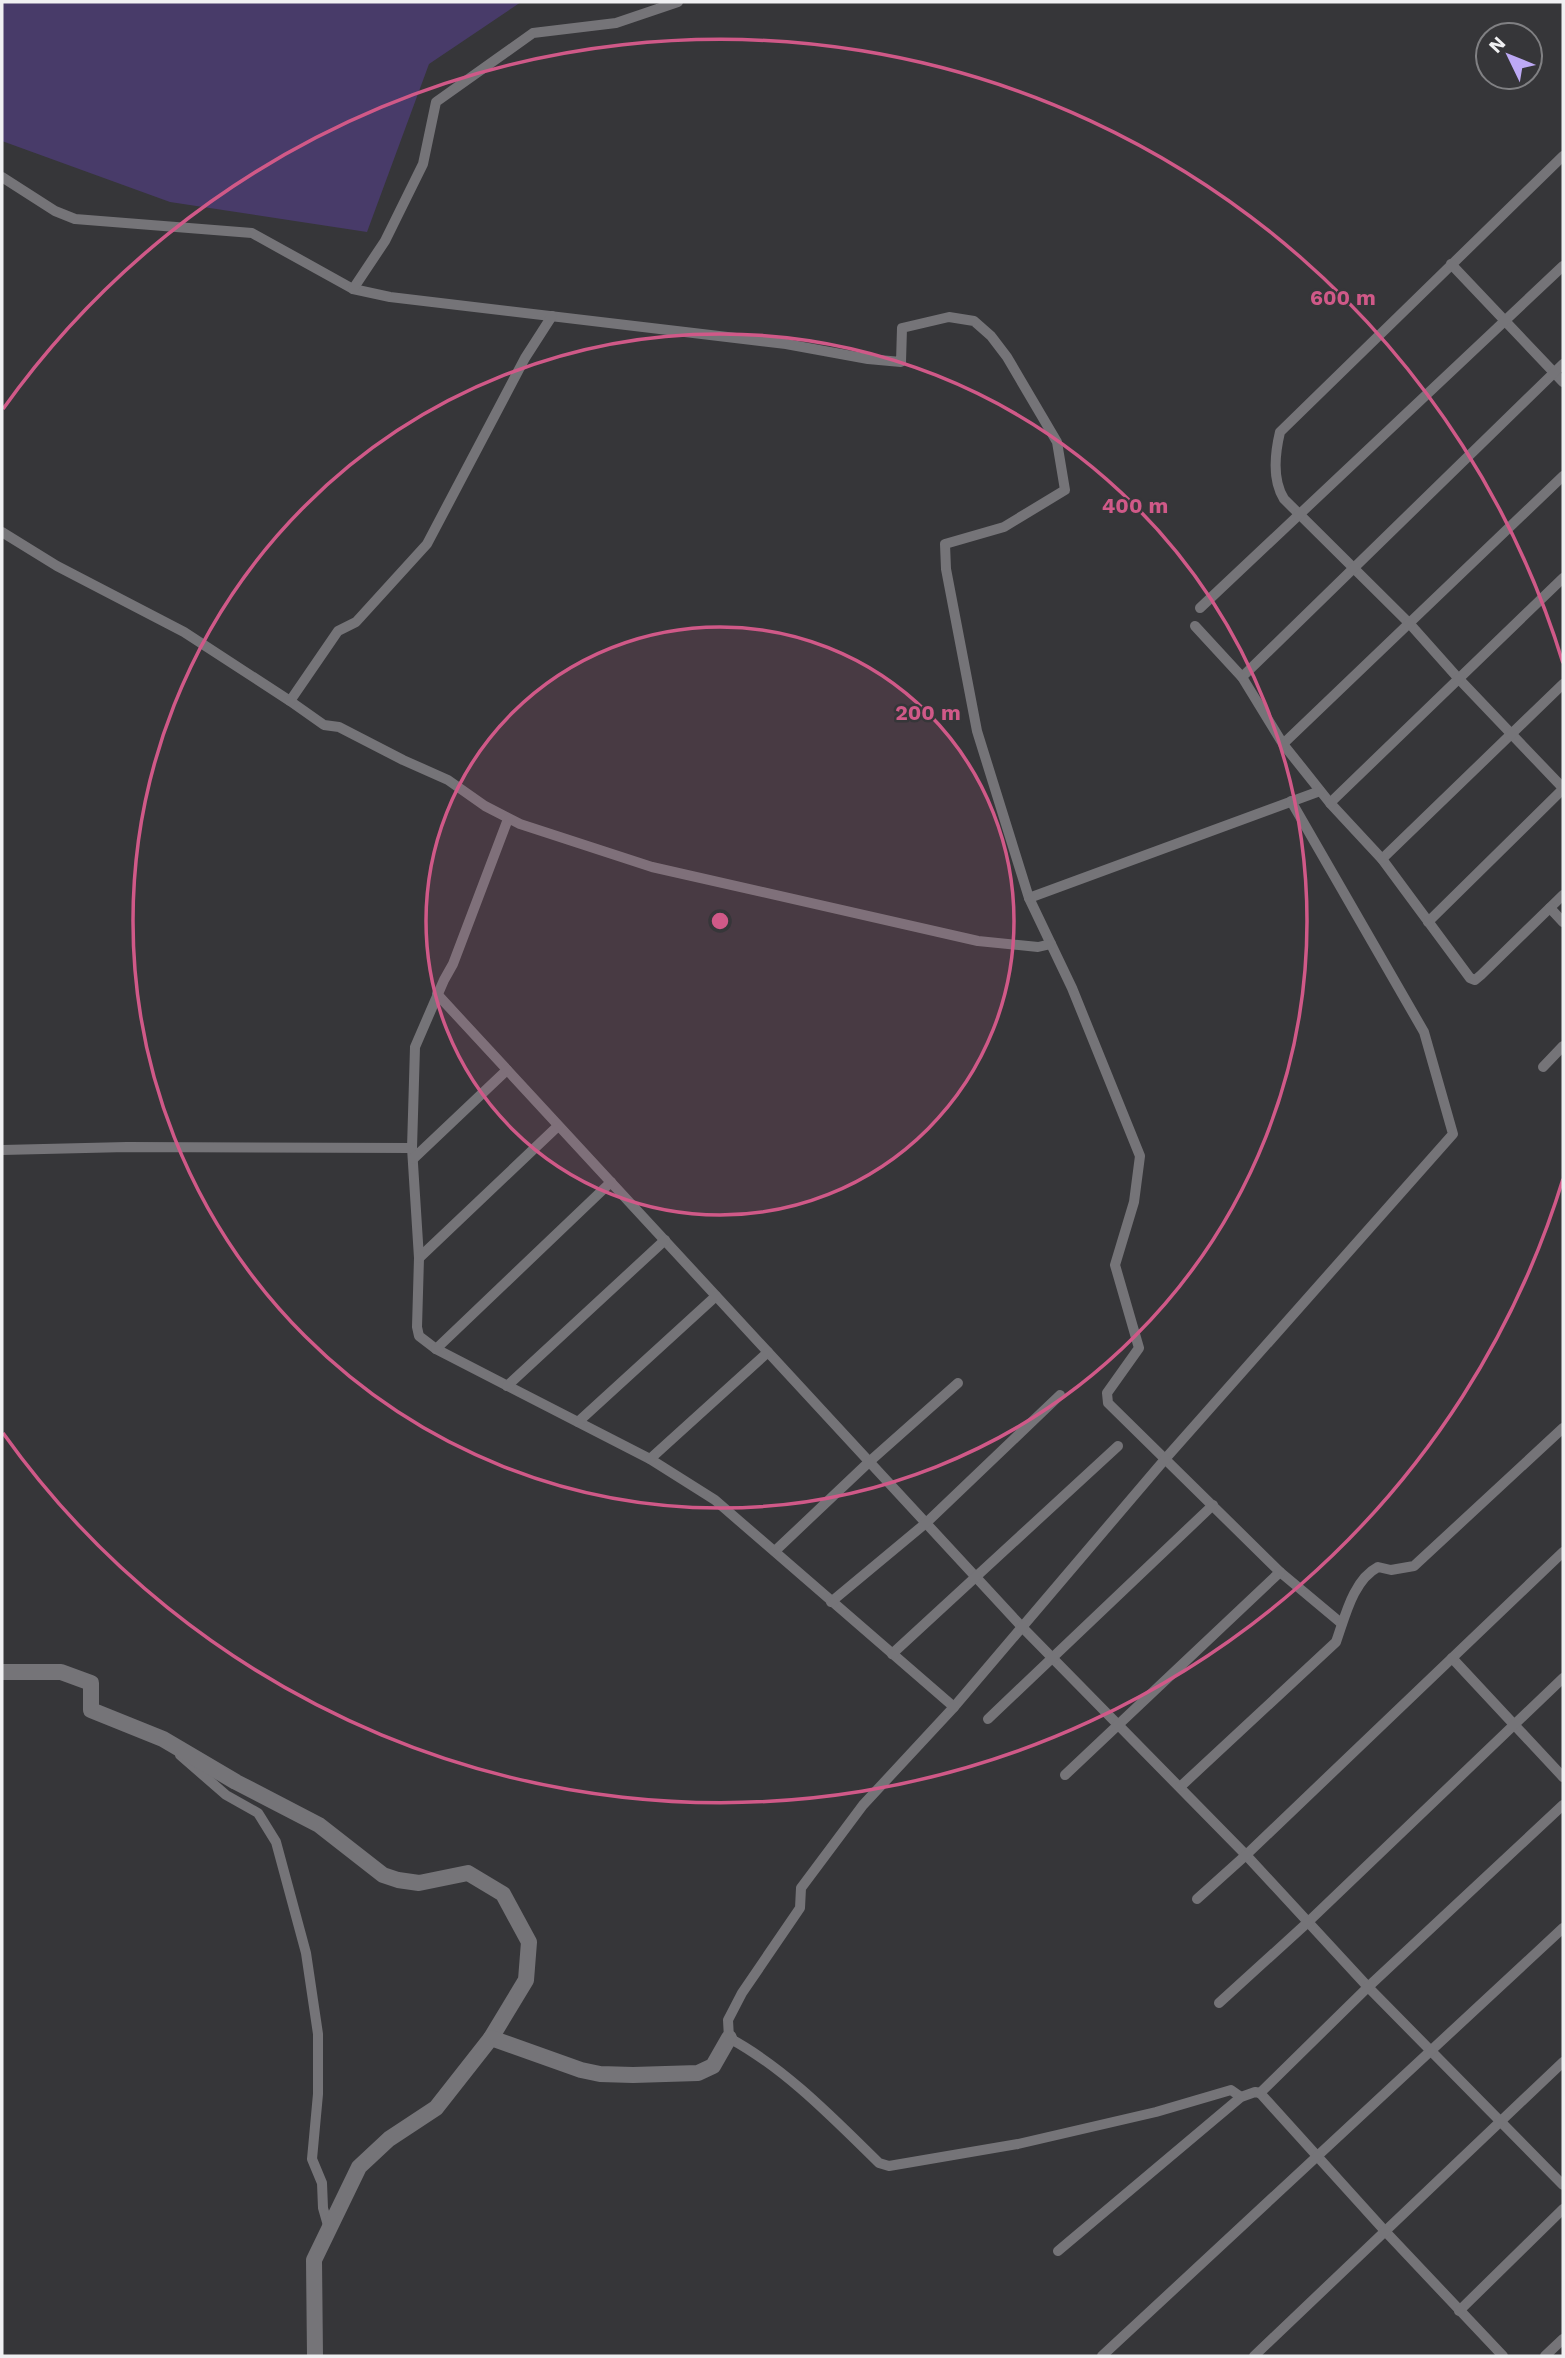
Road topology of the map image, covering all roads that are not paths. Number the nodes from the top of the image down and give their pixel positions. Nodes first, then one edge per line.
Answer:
1 (678, 2) edge
2 (1563, 156) edge
3 (2, 177) edge
4 (1451, 264) junction
5 (1563, 266) edge
6 (353, 289) junction
7 (552, 316) junction
8 (1505, 321) junction
9 (1563, 364) edge
10 (1554, 373) junction
11 (1563, 382) edge
12 (1563, 476) edge
13 (1300, 516) junction
14 (2, 532) edge
15 (1353, 569) junction
16 (1563, 578) edge
17 (1200, 608) dead end
18 (1409, 623) junction
19 (1195, 626) dead end
20 (1242, 677) junction
21 (1458, 678) junction
22 (1563, 684) edge
23 (290, 701) junction
24 (1511, 733) junction
25 (1283, 744) junction
26 (1563, 789) edge
27 (1320, 791) junction
28 (1292, 801) junction
29 (1330, 803) junction
30 (508, 819) junction
31 (1381, 859) junction
32 (1563, 895) edge
33 (1028, 898) junction
34 (1550, 908) junction
35 (1428, 922) junction
36 (1563, 922) edge
37 (1051, 944) junction
38 (437, 994) junction
39 (1563, 1046) edge
40 (1543, 1067) dead end
41 (507, 1069) junction
42 (558, 1126) junction
43 (2, 1150) edge
44 (412, 1153) junction
45 (611, 1182) junction
46 (664, 1240) junction
47 (419, 1258) junction
48 (716, 1296) junction
49 (436, 1349) junction
50 (768, 1352) junction
51 (958, 1383) dead end
52 (507, 1386) junction
53 (1060, 1395) dead end
54 (578, 1422) junction
55 (1563, 1427) edge
56 (1118, 1446) dead end
57 (1166, 1458) junction
58 (650, 1459) junction
59 (869, 1462) junction
60 (1213, 1505) junction
61 (926, 1523) junction
62 (775, 1551) junction
63 (1563, 1552) edge
64 (1280, 1572) junction
65 (975, 1576) junction
66 (831, 1602) junction
67 (1341, 1623) junction
68 (1022, 1627) junction
69 (892, 1654) junction
70 (1053, 1658) junction
71 (1452, 1658) junction
72 (2, 1672) edge
73 (1563, 1678) edge
74 (954, 1707) junction
75 (988, 1718) dead end
76 (1118, 1723) junction
77 (1514, 1725) junction
78 (163, 1739) junction
79 (1065, 1775) dead end
80 (1563, 1777) edge
81 (1180, 1787) junction
82 (1563, 1805) edge
83 (1246, 1855) junction
84 (1197, 1899) dead end
85 (1307, 1923) junction
86 (1563, 1928) edge
87 (1368, 1987) junction
88 (1219, 2003) dead end
89 (491, 2038) junction
90 (729, 2038) junction
91 (1432, 2050) junction
92 (1563, 2062) edge
93 (1260, 2093) junction
94 (1241, 2097) junction
95 (1500, 2120) junction
96 (1318, 2157) junction
97 (1563, 2185) edge
98 (1563, 2209) edge
99 (329, 2229) junction
100 (1384, 2230) junction
101 (1058, 2251) dead end
102 (1459, 2311) junction
103 (1563, 2339) edge
104 (315, 2356) edge
105 (1102, 2356) edge
106 (1254, 2356) edge
107 (1503, 2356) edge
108 (1545, 2356) edge

1 - 6 street
2 - 4 street
3 - 6 street
4 - 8 street
4 - 13 street
5 - 8 street
6 - 7 street
7 - 23 street
7 - 33 street
8 - 10 street
8 - 13 street
9 - 10 street
10 - 11 street
10 - 15 street
12 - 18 street
13 - 15 street
13 - 17 street
14 - 23 street
15 - 18 street
15 - 20 street
16 - 21 street
18 - 21 street
18 - 25 street
19 - 20 street
20 - 25 street
21 - 24 street
21 - 29 street
22 - 24 street
23 - 30 street
24 - 26 street
24 - 31 street
25 - 27 street
26 - 35 street
27 - 28 street
27 - 29 street
28 - 33 street
28 - 57 street
29 - 31 street
30 - 37 street
30 - 38 street
31 - 35 street
32 - 34 street
33 - 37 street
34 - 35 street
34 - 36 street
37 - 57 street
38 - 41 street
38 - 44 street
39 - 40 street
41 - 42 street
41 - 44 street
42 - 45 street
42 - 47 street
43 - 44 street
44 - 47 street
45 - 46 street
45 - 49 street
46 - 48 street
46 - 52 street
47 - 49 street
48 - 50 street
48 - 54 street
49 - 52 street
50 - 58 street
50 - 59 street
51 - 59 street
52 - 54 street
53 - 61 street
54 - 58 street
55 - 67 street
56 - 65 street
57 - 60 street
57 - 68 street
58 - 62 street
59 - 61 street
59 - 62 street
60 - 64 street
60 - 70 street
61 - 65 street
61 - 66 street
62 - 66 street
63 - 71 street
64 - 67 street
64 - 76 street
65 - 68 street
65 - 69 street
66 - 69 street
67 - 81 street
68 - 70 street
68 - 74 street
69 - 74 street
70 - 75 street
70 - 76 street
71 - 77 street
71 - 83 street
72 - 78 street
73 - 77 street
74 - 90 street
76 - 79 street
76 - 81 street
77 - 80 street
77 - 85 street
78 - 89 street
78 - 99 street
81 - 83 street
82 - 87 street
83 - 84 street
83 - 85 street
85 - 87 street
85 - 88 street
86 - 91 street
87 - 91 street
87 - 93 street
89 - 90 street
89 - 99 street
90 - 94 street
91 - 95 street
91 - 96 street
92 - 95 street
93 - 94 street
93 - 96 street
94 - 101 street
95 - 97 street
95 - 100 street
96 - 100 street
96 - 105 street
98 - 102 street
99 - 104 street
100 - 102 street
100 - 106 street
102 - 107 street
103 - 108 street

